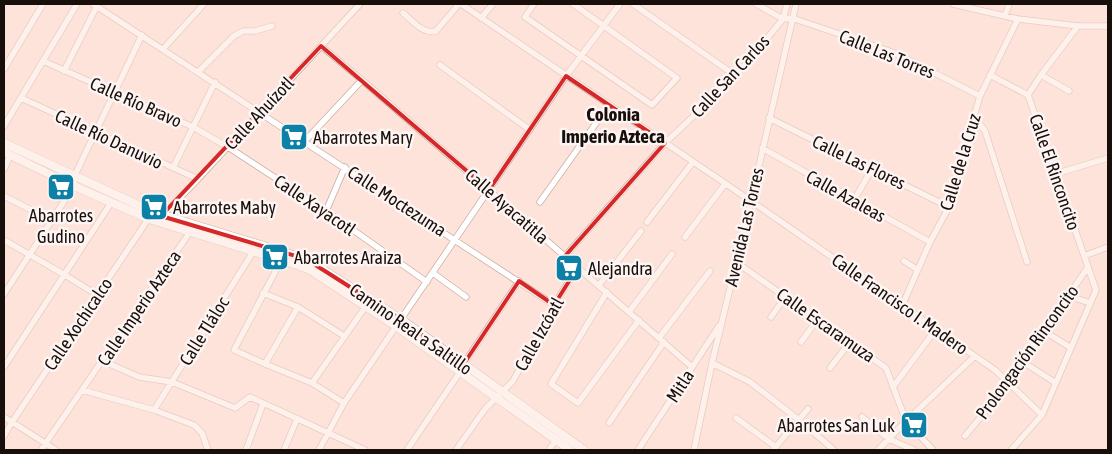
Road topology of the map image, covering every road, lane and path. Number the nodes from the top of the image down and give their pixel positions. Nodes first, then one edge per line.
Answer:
1 (43, 4) edge
2 (77, 4) edge
3 (204, 4) edge
4 (360, 4) edge
5 (460, 4) edge
6 (493, 4) edge
7 (534, 4) edge
8 (573, 4) edge
9 (620, 4) edge
10 (632, 4) edge
11 (756, 4) edge
12 (787, 4) edge
13 (796, 4) edge
14 (953, 4) edge
15 (1009, 4) edge
16 (95, 5) edge
17 (403, 13) dead end
18 (1005, 16) junction
19 (481, 18) junction
20 (792, 18) junction
21 (783, 19) junction
22 (1018, 19) junction
23 (604, 25) junction
24 (272, 26) dead end
25 (1078, 26) junction
26 (1108, 26) edge
27 (142, 34) junction
28 (321, 46) junction
29 (164, 48) junction
30 (580, 56) junction
31 (43, 61) junction
32 (440, 65) dead end
33 (4, 69) edge
34 (64, 71) junction
35 (199, 72) junction
36 (990, 75) junction
37 (1041, 75) junction
38 (566, 76) junction
39 (736, 76) junction
40 (362, 80) junction
41 (215, 82) junction
42 (1069, 91) dead end
43 (114, 92) junction
44 (1028, 95) junction
45 (980, 96) junction
46 (21, 98) junction
47 (609, 105) junction
48 (260, 112) junction
49 (974, 116) junction
50 (769, 118) junction
51 (4, 126) edge
52 (193, 127) junction
53 (530, 130) junction
54 (95, 132) junction
55 (305, 141) junction
56 (4, 143) edge
57 (665, 143) junction
58 (228, 147) junction
59 (762, 148) junction
60 (7, 154) edge
61 (1108, 158) edge
62 (693, 162) junction
63 (345, 167) junction
64 (173, 168) junction
65 (4, 169) edge
66 (872, 169) junction
67 (1056, 174) junction
68 (74, 177) junction
69 (198, 179) junction
70 (724, 184) junction
71 (74, 186) junction
72 (489, 190) junction
73 (4, 196) edge
74 (854, 200) junction
75 (751, 201) junction
76 (540, 202) dead end
77 (112, 203) junction
78 (949, 207) junction
79 (326, 211) junction
80 (151, 216) junction
81 (159, 219) junction
82 (52, 221) junction
83 (647, 222) dead end
84 (192, 229) junction
85 (641, 231) dead end
86 (684, 238) dead end
87 (4, 240) edge
88 (456, 240) junction
89 (930, 242) junction
90 (1108, 247) edge
91 (254, 252) junction
92 (30, 254) junction
93 (672, 254) dead end
94 (284, 256) junction
95 (565, 256) junction
96 (1084, 256) junction
97 (736, 262) junction
98 (904, 262) dead end
99 (1027, 262) dead end
100 (578, 267) junction
101 (1088, 267) junction
102 (918, 270) junction
103 (710, 271) dead end
104 (433, 273) junction
105 (66, 275) junction
106 (427, 282) junction
107 (519, 282) junction
108 (599, 285) junction
109 (607, 292) junction
110 (263, 293) junction
111 (4, 294) edge
112 (97, 295) junction
113 (786, 296) junction
114 (1068, 296) junction
115 (466, 297) dead end
116 (1090, 303) junction
117 (554, 305) junction
118 (366, 306) junction
119 (902, 306) junction
120 (298, 307) junction
121 (629, 312) junction
122 (771, 317) dead end
123 (818, 318) junction
124 (639, 320) junction
125 (722, 322) junction
126 (399, 323) junction
127 (936, 329) junction
128 (1044, 331) junction
129 (344, 336) junction
130 (662, 340) junction
131 (800, 342) dead end
132 (850, 342) junction
133 (1071, 348) junction
134 (975, 356) junction
135 (102, 361) junction
136 (1023, 362) junction
137 (265, 364) junction
138 (712, 364) junction
139 (4, 367) edge
140 (692, 367) junction
141 (462, 368) junction
142 (830, 368) dead end
143 (172, 382) junction
144 (312, 383) junction
145 (1056, 383) junction
146 (1008, 384) junction
147 (893, 387) junction
148 (82, 390) junction
149 (500, 395) junction
150 (344, 403) junction
151 (263, 404) junction
152 (808, 409) dead end
153 (154, 410) junction
154 (1042, 415) junction
155 (4, 417) edge
156 (862, 417) dead end
157 (736, 418) dead end
158 (297, 419) junction
159 (800, 420) junction
160 (906, 421) junction
161 (12, 422) junction
162 (609, 423) dead end
163 (327, 432) junction
164 (4, 436) edge
165 (965, 436) dead end
166 (889, 439) junction
167 (556, 440) junction
168 (45, 444) junction
169 (354, 448) edge
170 (775, 449) edge
171 (830, 449) edge
172 (41, 450) edge
173 (56, 450) edge
174 (208, 450) edge
175 (246, 450) edge
176 (284, 450) edge
177 (319, 450) edge
178 (365, 450) edge
179 (407, 450) edge
180 (458, 450) edge
181 (548, 450) edge
182 (570, 450) edge
183 (584, 450) edge
184 (638, 450) edge
185 (694, 450) edge
186 (878, 450) edge
187 (914, 450) edge
188 (933, 450) edge
189 (1011, 450) edge

1 - 33 street
2 - 31 street
3 - 29 street
4 - 28 street, Calle Ahuízotl
5 - 17 street
5 - 19 street, Calle Francisco I. Madero
6 - 19 street
7 - 30 street
8 - 23 street
9 - 23 street
10 - 39 street
11 - 21 street
12 - 21 street, Calle San Carlos
13 - 20 street, Avenida Las Torres
14 - 18 street
15 - 18 street
16 - 27 street, Calle Moctezuma
16 - 34 street
18 - 22 street
19 - 38 street, Calle Francisco I. Madero
20 - 21 street
20 - 45 street, Calle Las Torres
20 - 50 street, Avenida Las Torres
21 - 39 street, Calle San Carlos
22 - 25 street
22 - 36 street, Calle de la Cruz
23 - 30 street
23 - 30 street
24 - 35 street
25 - 26 street
25 - 37 street
27 - 29 street, Calle Moctezuma
27 - 43 street
28 - 40 street, Calle Ayacatitla
28 - 48 street, Calle Ahuízotl
29 - 35 street, Calle Moctezuma
30 - 38 street
31 - 34 street, Calle Río Bravo
31 - 46 street
32 - 53 street
34 - 43 street, Calle Río Bravo
35 - 41 street, Calle Moctezuma
36 - 44 street, Calle El Rinconcito
36 - 45 street, Calle de la Cruz
37 - 42 street
37 - 44 street
38 - 47 street, Calle Francisco I. Madero
38 - 53 street
39 - 57 street, Calle San Carlos
40 - 55 street
40 - 72 street, Calle Ayacatitla
41 - 48 street, Calle Moctezuma
41 - 52 street
43 - 52 street, Calle Río Bravo
43 - 54 street
44 - 67 street, Calle El Rinconcito
45 - 49 street, Calle de la Cruz
46 - 51 street
46 - 54 street, Calle Río Danuvio
47 - 57 street, Calle Francisco I. Madero
47 - 76 street
48 - 55 street, Calle Moctezuma
48 - 58 street, Calle Ahuízotl
49 - 78 street, Calle de la Cruz
49 - 99 street
50 - 59 street, Avenida Las Torres
50 - 66 street, Calle Las Flores
52 - 58 street, Calle Río Bravo
52 - 64 street
53 - 72 street
54 - 64 street, Calle Río Danuvio
54 - 68 street
55 - 63 street, Calle Moctezuma
56 - 68 street, Camino Real a Saltillo
57 - 62 street, Calle Francisco I. Madero
57 - 95 street, Calle San Carlos
58 - 69 street, Calle Ahuízotl
58 - 79 street, Calle Xayacotl
59 - 74 street, Calle Azaleas
59 - 75 street, Avenida Las Torres
60 - 65 street
60 - 71 street, Camino Real a Saltillo
61 - 67 street
62 - 70 street, Calle Francisco I. Madero
62 - 83 street
63 - 79 street
63 - 88 street, Calle Moctezuma
64 - 69 street, Calle Río Danuvio
66 - 74 street
66 - 78 street, Calle Las Flores
67 - 96 street, Calle El Rinconcito
68 - 71 street
68 - 80 street, Camino Real a Saltillo
69 - 81 street, Calle Ahuízotl
70 - 75 street, Calle Francisco I. Madero
70 - 86 street
71 - 77 street, Camino Real a Saltillo
71 - 82 street
72 - 88 street
72 - 95 street, Calle Ayacatitla
73 - 82 street
74 - 89 street, Calle Azaleas
75 - 97 street, Avenida Las Torres
75 - 119 street, Calle Francisco I. Madero
77 - 80 street, Camino Real a Saltillo
77 - 105 street
78 - 89 street, Calle de la Cruz
79 - 106 street, Calle Xayacotl
80 - 81 street, Camino Real a Saltillo
80 - 112 street, Calle Xochicalco
81 - 84 street, Camino Real a Saltillo
82 - 92 street
84 - 91 street, Camino Real a Saltillo
84 - 94 street, Camino Real a Saltillo
84 - 135 street, Calle Imperio Azteca
85 - 108 street
87 - 92 street
88 - 104 street
88 - 107 street, Calle Moctezuma
89 - 102 street, Calle de la Cruz
90 - 96 street
91 - 94 street, Camino Real a Saltillo
91 - 143 street, Calle Tláloc
92 - 105 street
92 - 111 street
93 - 121 street
94 - 110 street
94 - 118 street, Camino Real a Saltillo
94 - 126 street, Camino Real a Saltillo
95 - 100 street, Calle Ayacatitla
96 - 101 street, Calle El Rinconcito
97 - 113 street, Calle Escaramuza
97 - 125 street, Avenida Las Torres
98 - 102 street
100 - 108 street, Calle Ayacatitla
100 - 117 street, Calle Izcóatl
101 - 114 street, Prolongación Rinconcito
101 - 116 street, Calle El Rinconcito
102 - 119 street, Calle de la Cruz
103 - 130 street
104 - 106 street
104 - 115 street
105 - 112 street
105 - 139 street
106 - 126 street
107 - 117 street, Calle Moctezuma
107 - 141 street
108 - 109 street, Calle Ayacatitla
109 - 121 street, Calle Ayacatitla
109 - 124 street
110 - 120 street
110 - 137 street
112 - 161 street, Calle Xochicalco
113 - 122 street
113 - 123 street, Calle Escaramuza
114 - 116 street
114 - 128 street, Prolongación Rinconcito
116 - 133 street
117 - 149 street, Calle Izcóatl
118 - 126 street, Camino Real a Saltillo
118 - 129 street
119 - 127 street, Calle Francisco I. Madero
120 - 129 street
120 - 137 street
121 - 124 street, Calle Ayacatitla
123 - 131 street
123 - 132 street, Calle Escaramuza
124 - 130 street, Calle Ayacatitla
125 - 138 street, Avenida Las Torres
125 - 140 street, Mitla
126 - 141 street, Camino Real a Saltillo
126 - 150 street
127 - 134 street, Calle Francisco I. Madero
127 - 147 street
128 - 133 street
128 - 136 street, Prolongación Rinconcito
129 - 144 street
130 - 140 street, Calle Ayacatitla
130 - 162 street
132 - 142 street
132 - 147 street, Calle Escaramuza
133 - 145 street
134 - 146 street, Calle Francisco I. Madero
134 - 160 street
135 - 143 street
135 - 148 street, Calle Imperio Azteca
136 - 145 street
136 - 146 street, Prolongación Rinconcito
137 - 144 street
138 - 159 street
138 - 185 street, Avenida Las Torres
140 - 184 street, Mitla
141 - 149 street, Camino Real a Saltillo
141 - 179 street
143 - 151 street
143 - 153 street, Calle Tláloc
144 - 150 street
145 - 154 street
146 - 154 street, Calle Francisco I. Madero
146 - 165 street, Prolongación Rinconcito
147 - 160 street, Calle Escaramuza
148 - 153 street
148 - 168 street, Calle Imperio Azteca
149 - 167 street, Camino Real a Saltillo
149 - 180 street, Calle Izcóatl
149 - 183 street, Camino Real a Saltillo
150 - 163 street
151 - 158 street
151 - 175 street
152 - 159 street
153 - 174 street
154 - 189 street
155 - 161 street
156 - 166 street
157 - 170 street
158 - 163 street
158 - 176 street
159 - 170 street
159 - 171 street
160 - 166 street
160 - 188 street, Calle Escaramuza
161 - 164 street, Calle Xochicalco
161 - 168 street
163 - 169 street
163 - 177 street
166 - 186 street
166 - 187 street
167 - 181 street
167 - 182 street, Camino Real a Saltillo
168 - 172 street, Calle Imperio Azteca
168 - 173 street
169 - 178 street

